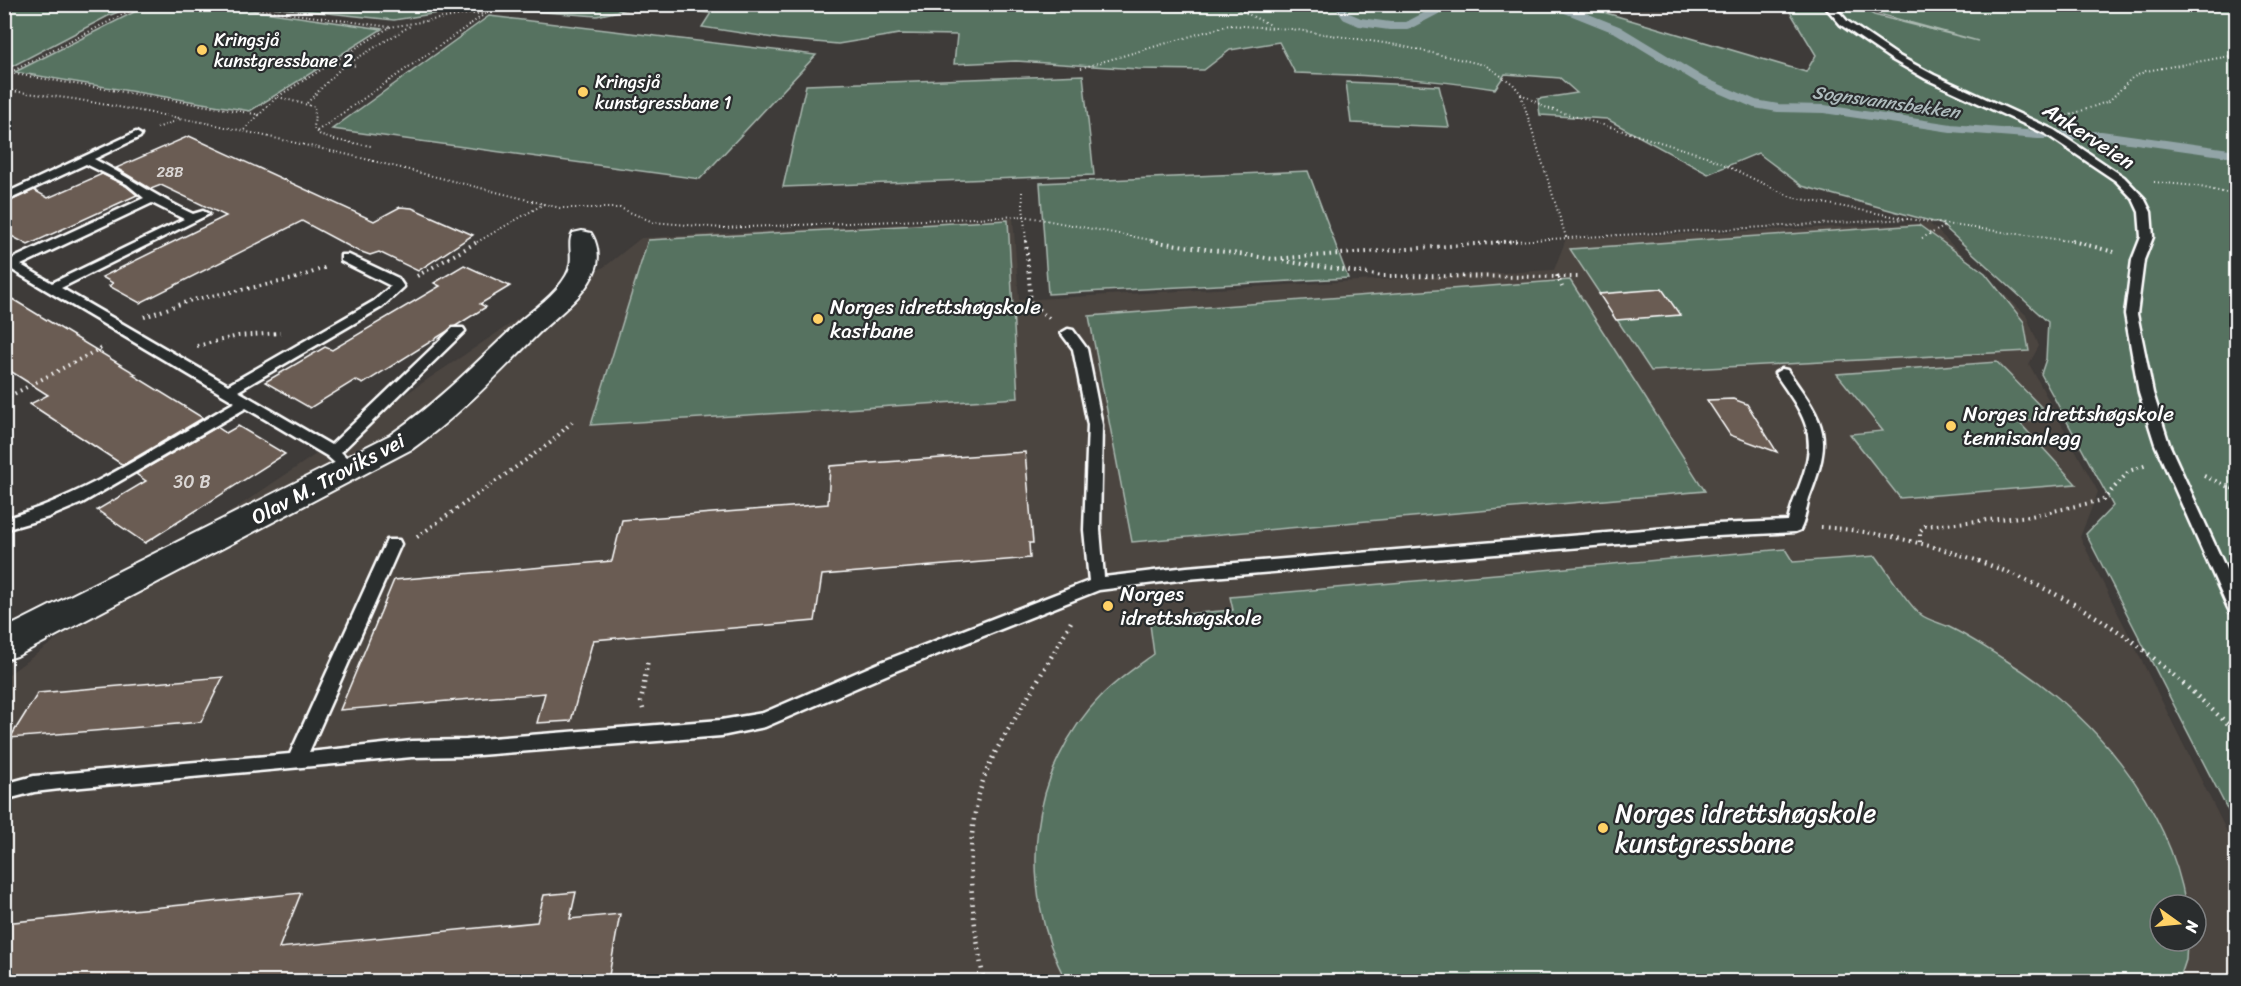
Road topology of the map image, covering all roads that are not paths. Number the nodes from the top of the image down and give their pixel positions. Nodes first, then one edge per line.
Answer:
1 (1827, 4) edge
2 (136, 135) dead end
3 (85, 159) junction
4 (4, 199) edge
5 (152, 199) junction
6 (582, 238) dead end
7 (345, 258) road end
8 (8, 262) edge
9 (52, 288) junction
10 (458, 331) dead end
11 (1068, 333) dead end
12 (1782, 373) dead end
13 (229, 390) junction
14 (247, 401) junction
15 (341, 459) junction
16 (4, 525) edge
17 (390, 551) road end
18 (1092, 585) junction
19 (2236, 609) edge
20 (4, 646) edge
21 (296, 761) junction
22 (4, 792) edge

1 - 19 lane, Ankerveien
2 - 3 lane
3 - 4 lane
3 - 5 lane
5 - 8 lane
5 - 9 lane
6 - 15 street, Olav M. Troviks vei
7 - 13 lane
8 - 9 lane
9 - 13 lane
10 - 15 lane
11 - 18 lane
12 - 18 lane
13 - 14 lane
14 - 15 lane
14 - 16 lane
15 - 20 street, Olav M. Troviks vei
17 - 21 lane
18 - 21 lane
21 - 22 lane

